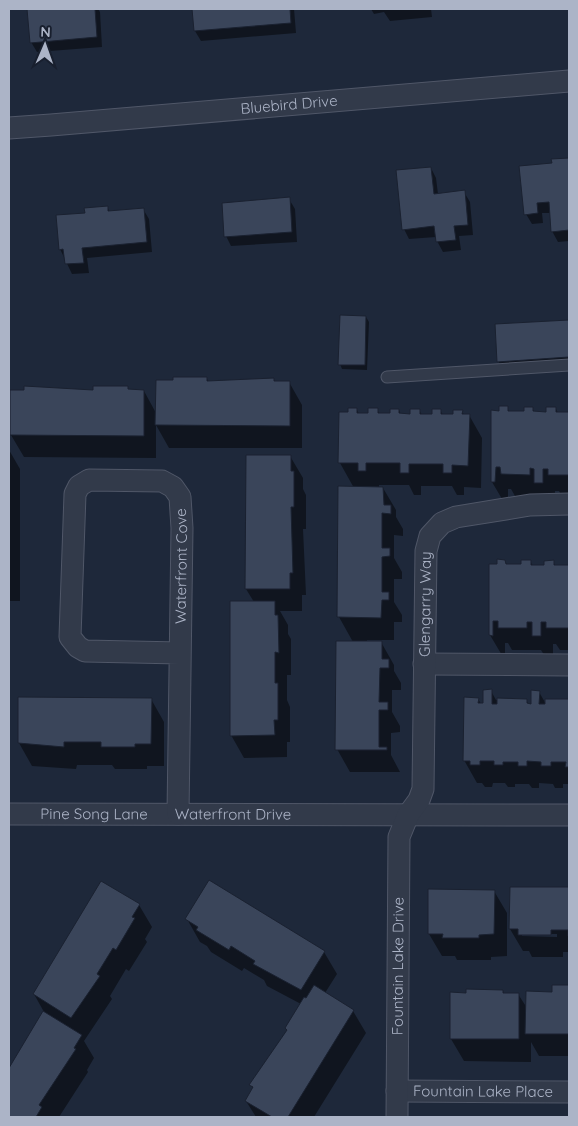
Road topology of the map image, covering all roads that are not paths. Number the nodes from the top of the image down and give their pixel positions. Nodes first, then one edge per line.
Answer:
1 (569, 81) edge
2 (9, 128) edge
3 (569, 365) edge
4 (387, 377) dead end
5 (569, 504) edge
6 (180, 653) junction
7 (424, 664) junction
8 (569, 666) edge
9 (9, 814) edge
10 (178, 814) junction
11 (408, 815) junction
12 (569, 815) edge
13 (397, 1090) junction
14 (569, 1092) edge
15 (397, 1117) edge

1 - 2 street, Bluebird Drive
3 - 4 lane
5 - 7 street, Glengarry Way
6 - 6 street, Waterfront Cove
6 - 10 street, Waterfront Drive
7 - 8 street
7 - 11 street, Glengarry Way
9 - 10 street, Pine Song Lane
10 - 11 street, Waterfront Drive
11 - 12 street, Waterfront Drive
11 - 13 street, Fountain Lake Drive
13 - 14 street, Fountain Lake Place
13 - 15 street, Fountain Lake Drive

